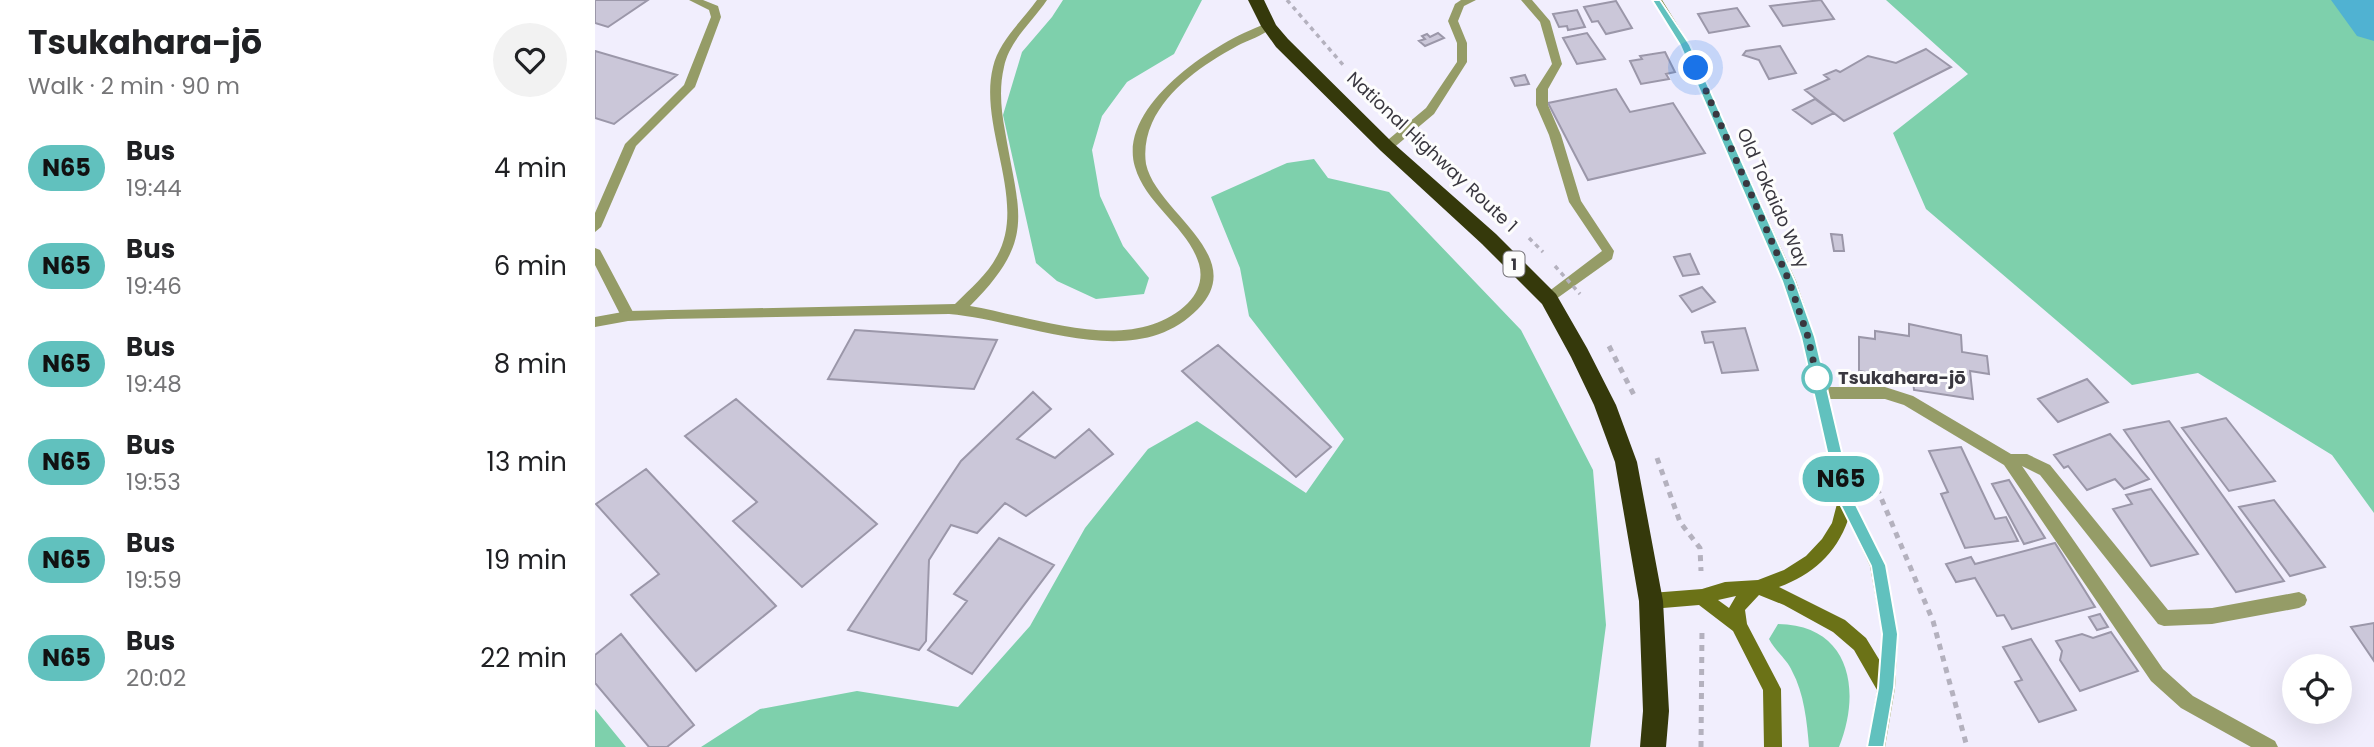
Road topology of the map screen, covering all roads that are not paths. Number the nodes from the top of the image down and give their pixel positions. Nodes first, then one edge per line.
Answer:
1 (694, 0) edge
2 (1042, 0) edge
3 (1256, 0) edge
4 (1471, 0) edge
5 (1526, 0) edge
6 (1657, 0) edge
7 (1269, 26) junction
8 (1387, 147) junction
9 (595, 227) edge
10 (595, 253) edge
11 (1549, 299) junction
12 (958, 310) junction
13 (628, 316) junction
14 (595, 322) edge
15 (1821, 393) junction
16 (2009, 460) junction
17 (1846, 500) junction
18 (1755, 586) junction
19 (1702, 597) junction
20 (2299, 600) dead end
21 (1651, 601) junction
22 (1739, 625) junction
23 (1886, 688) junction
24 (1653, 747) edge
25 (1773, 747) edge
26 (1876, 747) edge
27 (2269, 747) edge

1 - 9 street
2 - 12 street
3 - 7 highway, National Highway Route 1 / 1
4 - 8 street
5 - 11 street
6 - 15 street, Old Tokaido Way
7 - 8 highway, National Highway Route 1 / 1
7 - 12 street
8 - 11 highway, National Highway Route 1 / 1
10 - 13 street
11 - 21 highway, National Highway Route 1 / 1
12 - 13 street
13 - 14 street
15 - 16 street
15 - 17 street, Old Tokaido Way
16 - 20 street
16 - 27 street
17 - 18 street
17 - 23 street, Old Tokaido Way
18 - 19 street
18 - 22 street
18 - 23 street
19 - 21 street
19 - 22 street
21 - 24 highway, National Highway Route 1 / 1
22 - 25 street
23 - 26 street, Old Tokaido Way

